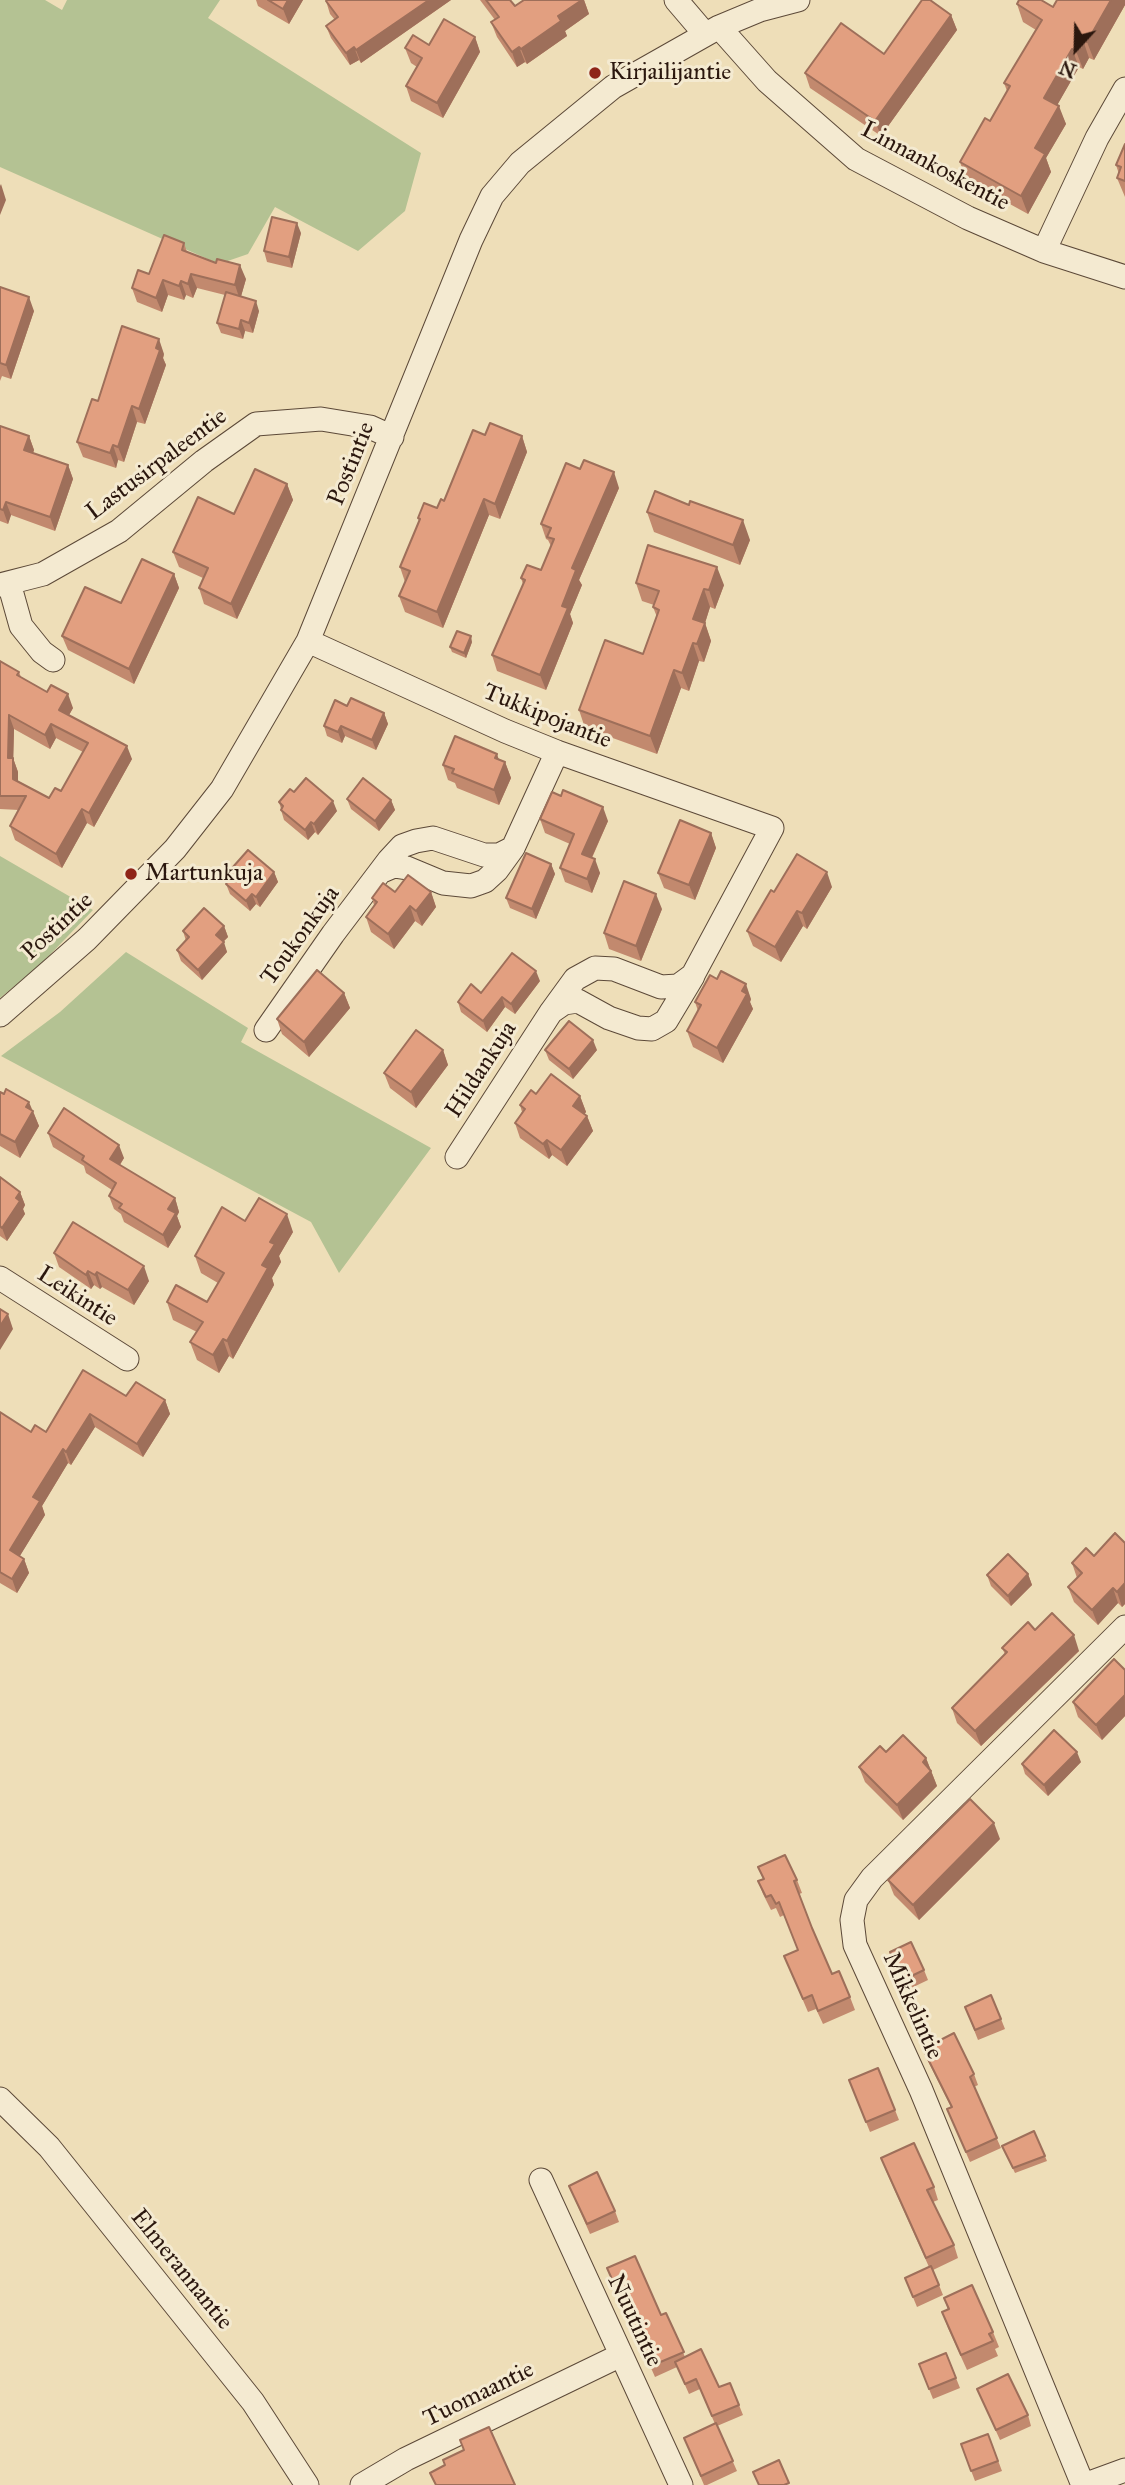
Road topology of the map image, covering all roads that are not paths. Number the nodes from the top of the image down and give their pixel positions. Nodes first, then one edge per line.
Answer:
1 (676, 0) edge
2 (798, 0) edge
3 (712, 31) junction
4 (1125, 89) edge
5 (1044, 251) junction
6 (1125, 277) edge
7 (392, 437) junction
8 (4, 584) edge
9 (308, 641) junction
10 (53, 660) dead end
11 (557, 752) junction
12 (772, 828) joint
13 (513, 848) junction
14 (380, 872) junction
15 (694, 975) junction
16 (551, 1012) junction
17 (0, 1015) edge
18 (266, 1030) dead end
19 (457, 1157) dead end
20 (0, 1278) edge
21 (127, 1359) dead end
22 (1125, 1627) edge
23 (0, 2099) edge
24 (541, 2180) dead end
25 (621, 2355) junction
26 (1125, 2470) edge
27 (307, 2485) edge
28 (362, 2485) edge
29 (681, 2485) edge
30 (1083, 2485) edge

1 - 3 street
2 - 3 street, Postintie
3 - 5 street, Linnankoskentie
3 - 7 street, Postintie
4 - 5 street
5 - 6 street, Linnankoskentie
7 - 8 street, Lastusirpaleentie
7 - 9 street, Postintie
8 - 10 street
9 - 11 street, Tukkipojantie
9 - 17 street, Postintie
11 - 12 street, Tukkipojantie
11 - 13 street
12 - 15 street, Hildankuja
13 - 14 street, Toukonkuja
13 - 14 street
14 - 18 street, Toukonkuja
15 - 16 street, Hildankuja
15 - 16 street, Hildankuja
16 - 19 street, Hildankuja
20 - 21 street, Leikintie
22 - 30 street, Mikkelintie
23 - 27 street, Elmerannantie
24 - 25 street, Nuutintie
25 - 28 street, Tuomaantie
25 - 29 street, Nuutintie
26 - 30 street

